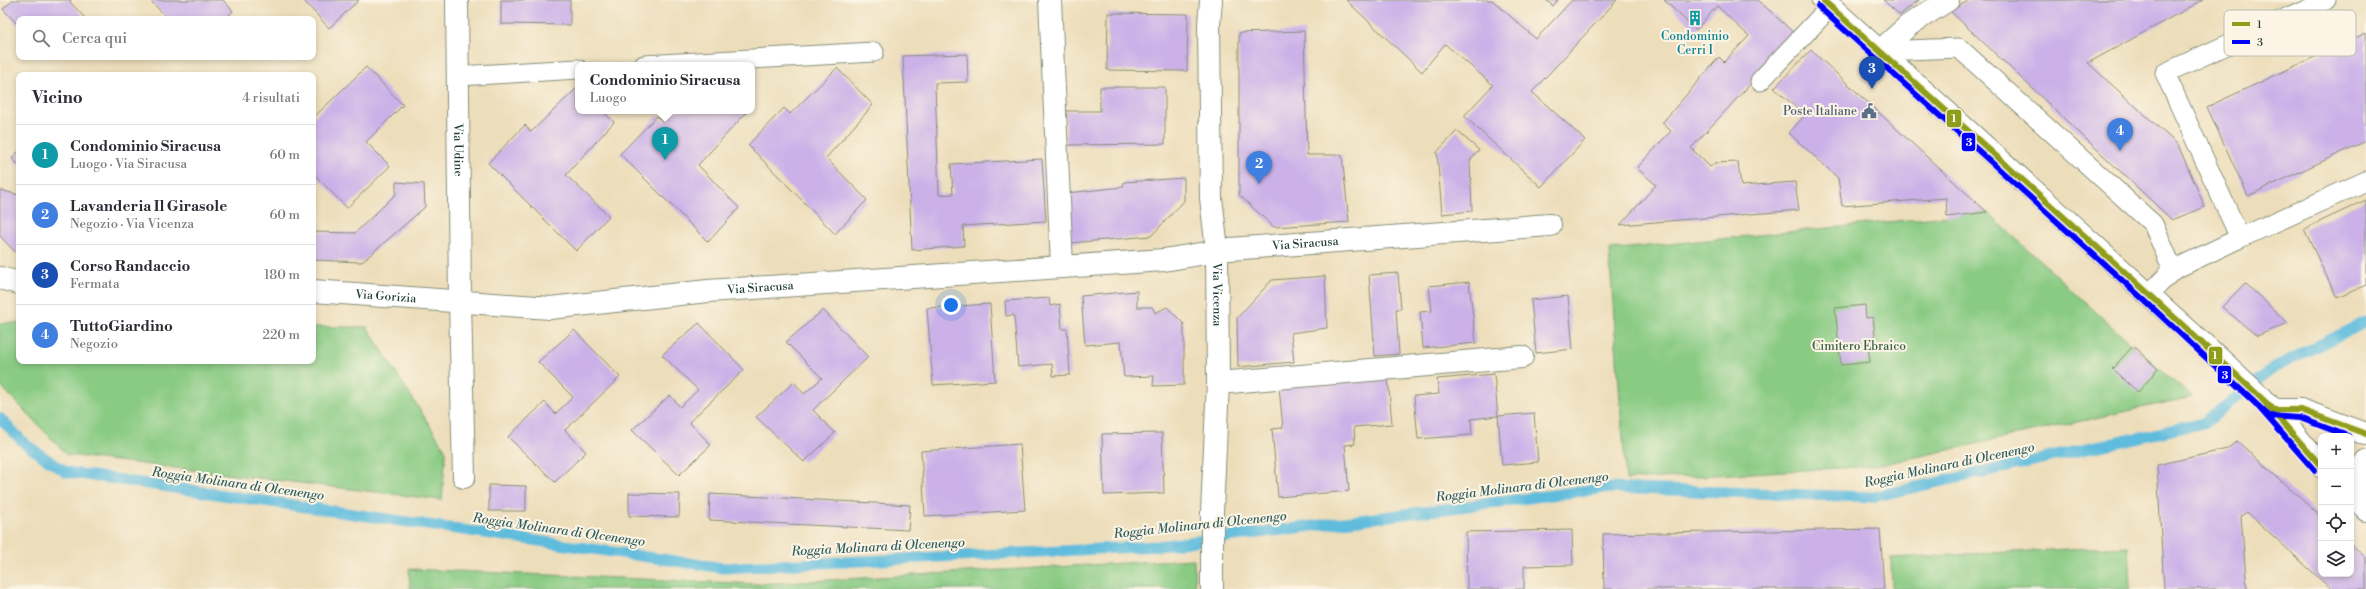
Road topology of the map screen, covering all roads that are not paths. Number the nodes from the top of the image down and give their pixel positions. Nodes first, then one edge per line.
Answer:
1 (457, 0) edge
2 (1050, 0) edge
3 (1211, 0) edge
4 (1948, 0) edge
5 (2326, 0) edge
6 (1827, 4) edge
7 (2304, 10) edge
8 (2224, 46) edge
9 (874, 52) dead end
10 (1880, 52) junction
11 (697, 62) edge
12 (575, 69) edge
13 (458, 76) junction
14 (1760, 81) dead end
15 (2366, 181) edge
16 (1550, 225) dead end
17 (2240, 238) junction
18 (1217, 250) junction
19 (1062, 267) junction
20 (2173, 270) junction
21 (0, 278) edge
22 (16, 282) edge
23 (316, 291) edge
24 (2150, 294) junction
25 (460, 300) junction
26 (1522, 357) dead end
27 (1218, 383) junction
28 (2274, 410) junction
29 (2366, 434) edge
30 (2366, 461) edge
31 (2318, 462) edge
32 (464, 477) dead end
33 (2360, 504) edge
34 (1212, 589) edge

1 - 13 street, Via Udine
2 - 19 street
3 - 18 street, Via Vicenza
4 - 10 street
5 - 7 lane
6 - 10 street
6 - 14 lane
8 - 17 lane
9 - 11 lane
10 - 20 lane
10 - 24 street
12 - 13 lane
13 - 25 street, Via Udine
15 - 17 lane
16 - 18 street, Via Siracusa
17 - 20 lane
18 - 19 street, Via Siracusa
18 - 27 street, Via Vicenza
19 - 25 street, Via Siracusa
20 - 24 lane
21 - 22 street
23 - 25 street, Via Gorizia
24 - 28 street
25 - 32 street, Via Udine
26 - 27 street
27 - 34 street, Via Vicenza
28 - 29 street
28 - 31 street
30 - 33 street

